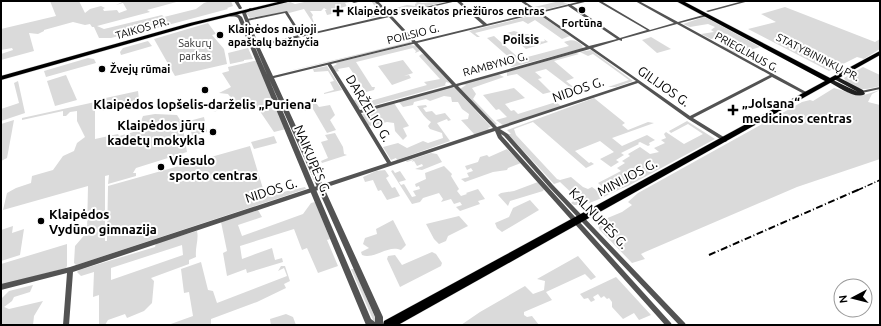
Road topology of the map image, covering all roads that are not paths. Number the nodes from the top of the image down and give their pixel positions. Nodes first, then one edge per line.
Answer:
1 (236, 1) edge
2 (271, 1) edge
3 (289, 1) edge
4 (360, 1) edge
5 (376, 1) edge
6 (456, 1) edge
7 (522, 1) edge
8 (565, 1) edge
9 (588, 1) edge
10 (599, 1) edge
11 (637, 1) edge
12 (679, 1) edge
13 (688, 1) edge
14 (747, 1) edge
15 (354, 2) dead end
16 (259, 5) junction
17 (570, 5) junction
18 (240, 8) junction
19 (253, 9) junction
20 (539, 13) junction
21 (707, 13) junction
22 (221, 15) junction
23 (391, 16) junction
24 (247, 20) junction
25 (678, 24) junction
26 (486, 25) junction
27 (650, 31) junction
28 (301, 36) junction
29 (621, 40) junction
30 (416, 43) junction
31 (257, 46) junction
32 (590, 48) junction
33 (880, 54) edge
34 (329, 64) junction
35 (1, 73) edge
36 (771, 76) junction
37 (1, 78) edge
38 (269, 78) junction
39 (834, 80) junction
40 (638, 82) junction
41 (455, 85) junction
42 (880, 88) edge
43 (862, 92) joint
44 (807, 94) junction
45 (358, 112) junction
46 (690, 118) junction
47 (497, 130) junction
48 (725, 140) junction
49 (390, 164) junction
50 (321, 186) junction
51 (313, 189) junction
52 (579, 220) junction
53 (355, 263) junction
54 (345, 266) junction
55 (70, 270) junction
56 (638, 277) junction
57 (629, 281) junction
58 (1, 287) edge
59 (674, 316) junction
60 (668, 323) edge
61 (66, 325) edge
62 (373, 325) edge
63 (379, 325) edge
64 (388, 325) edge
65 (683, 325) edge

1 - 18 street
2 - 16 main road, TAIKOS PR.
3 - 16 main road, TAIKOS PR.
4 - 15 street
5 - 23 street, KALNUPĖS G.
6 - 23 street
6 - 26 street
7 - 20 street, GILIJOS G.
8 - 17 street
9 - 17 street, POILSIO G.
10 - 27 street
11 - 25 street, PRIEGLIAUS G.
12 - 21 main road, STATYBININKŲ PR.
13 - 21 main road, STATYBININKŲ PR.
14 - 21 street, RAMBYNO G.
16 - 18 main road, TAIKOS PR.
16 - 19 main road, TAIKOS PR.
17 - 20 street, POILSIO G.
17 - 29 street
18 - 22 main road, TAIKOS PR.
19 - 22 main road, TAIKOS PR.
19 - 24 street
20 - 26 street, POILSIO G.
20 - 32 street, GILIJOS G.
21 - 25 street, RAMBYNO G.
21 - 39 main road, STATYBININKŲ PR.
22 - 35 main road, TAIKOS PR.
22 - 37 main road, TAIKOS PR.
22 - 38 street, NAIKUPĖS G.
23 - 28 street
23 - 30 street, KALNUPĖS G.
24 - 28 street
24 - 31 street, NAIKUPĖS G.
25 - 27 street, RAMBYNO G.
25 - 36 street, PRIEGLIAUS G.
26 - 30 street, POILSIO G.
27 - 29 street, RAMBYNO G.
28 - 31 street
29 - 32 street, RAMBYNO G.
30 - 34 street, POILSIO G.
30 - 41 street, KALNUPĖS G.
31 - 38 street, NAIKUPĖS G.
32 - 40 street, GILIJOS G.
32 - 41 street, RAMBYNO G.
33 - 39 main road, MINIJOS G.
34 - 38 street, POILSIO G.
34 - 45 street, DARŽELIO G.
36 - 44 street, PRIEGLIAUS G.
36 - 46 street
38 - 50 street, NAIKUPĖS G.
38 - 51 street, NAIKUPĖS G.
39 - 43 main road, STATYBININKŲ PR.
39 - 44 main road, MINIJOS G.
40 - 46 street, GILIJOS G.
40 - 47 street, NIDOS G.
41 - 45 street, RAMBYNO G.
41 - 47 street, KALNUPĖS G.
42 - 43 street
44 - 48 main road, MINIJOS G.
45 - 49 street, DARŽELIO G.
46 - 48 street, GILIJOS G.
47 - 49 street, NIDOS G.
47 - 52 street, KALNUPĖS G.
48 - 52 main road, MINIJOS G.
49 - 50 street, NIDOS G.
50 - 51 street, NIDOS G.
50 - 53 street, NAIKUPĖS G.
51 - 54 street, NAIKUPĖS G.
51 - 55 street, NIDOS G.
52 - 56 street, KALNUPĖS G.
52 - 57 street, KALNUPĖS G.
52 - 64 main road, MINIJOS G.
53 - 54 street
53 - 63 street, NAIKUPĖS G.
54 - 62 street, NAIKUPĖS G.
55 - 58 street, NIDOS G.
55 - 61 street
56 - 57 street
56 - 59 street, KALNUPĖS G.
57 - 60 street, KALNUPĖS G.
59 - 60 street
59 - 65 street, KALNUPĖS G.

